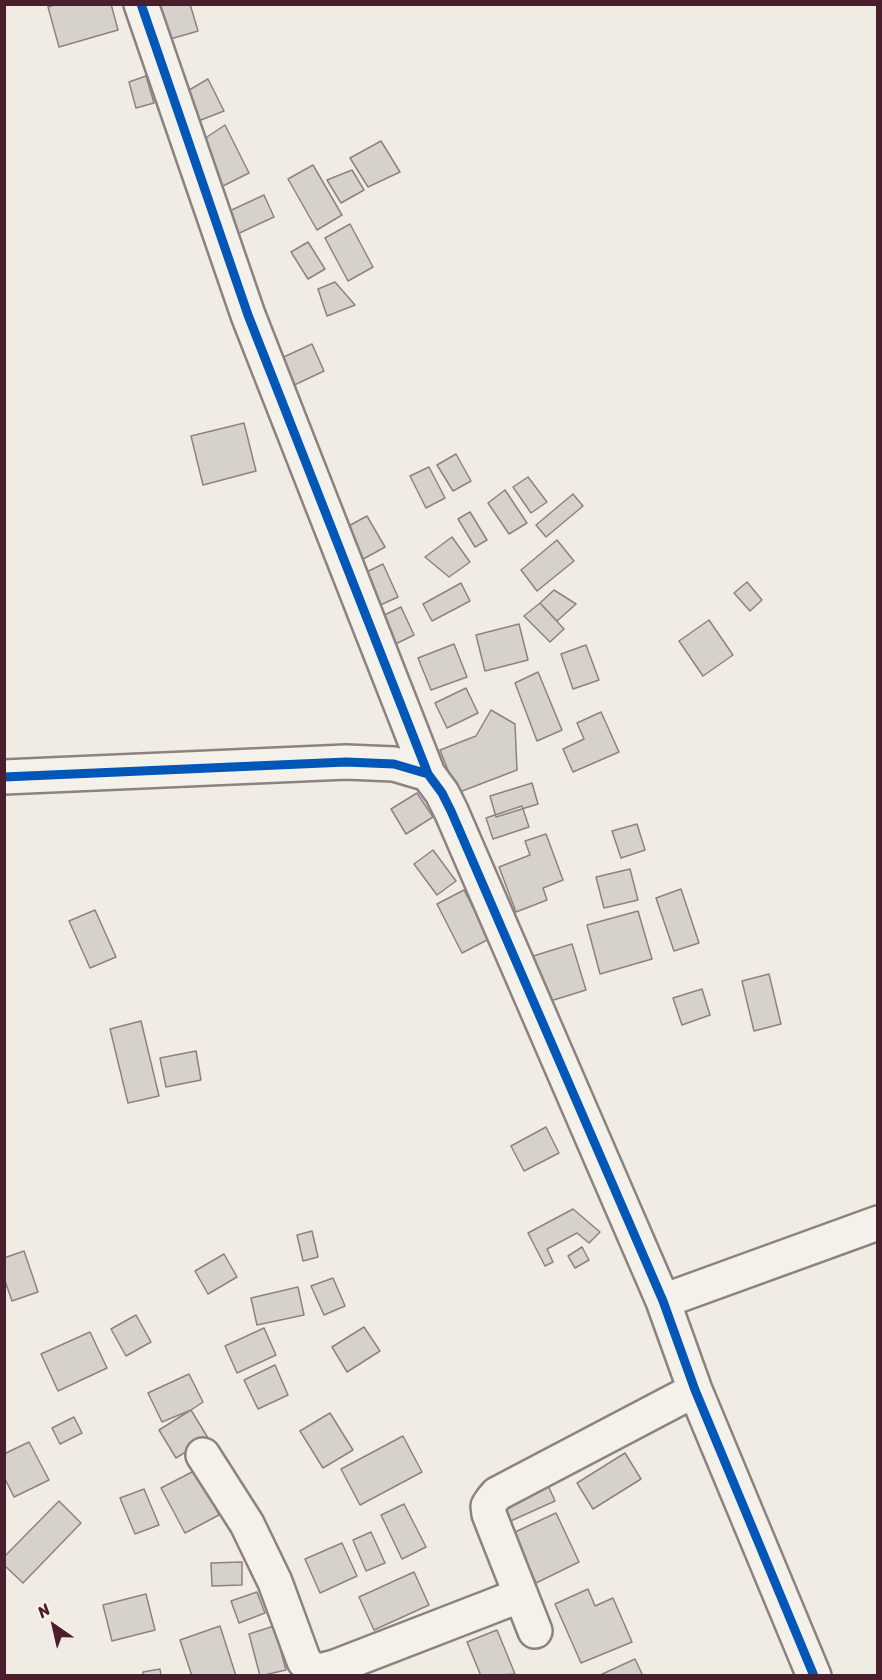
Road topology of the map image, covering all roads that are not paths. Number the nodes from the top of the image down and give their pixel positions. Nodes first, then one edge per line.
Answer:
1 (141, 4) edge
2 (428, 774) junction
3 (4, 777) edge
4 (878, 1223) edge
5 (663, 1301) junction
6 (695, 1390) junction
7 (202, 1455) dead end
8 (521, 1595) junction
9 (535, 1631) dead end
10 (814, 1676) edge

1 - 2 street
2 - 3 street
2 - 5 street
4 - 5 street
5 - 6 street
6 - 8 street
6 - 10 street
7 - 8 street
8 - 9 street

